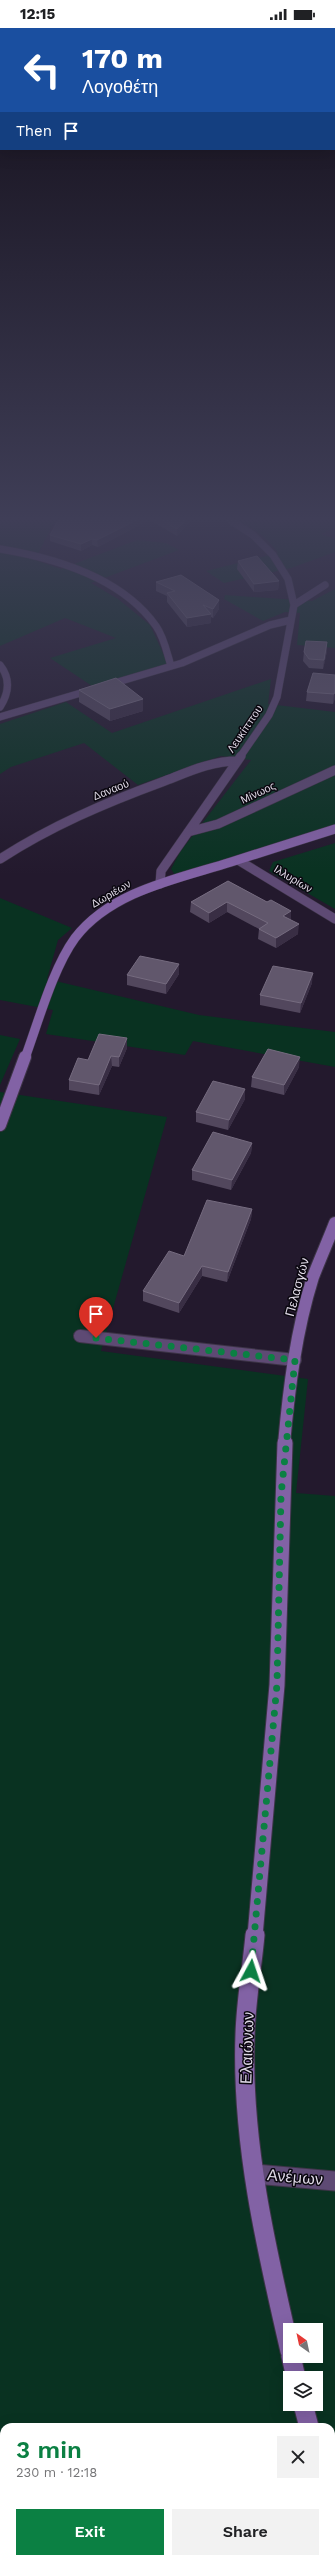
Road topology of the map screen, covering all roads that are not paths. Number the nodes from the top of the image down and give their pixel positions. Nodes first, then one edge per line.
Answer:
1 (162, 638) edge
2 (241, 638) edge
3 (287, 638) edge
4 (0, 665) edge
5 (171, 666) junction
6 (0, 707) edge
7 (0, 717) edge
8 (237, 761) junction
9 (335, 770) edge
10 (335, 829) edge
11 (188, 832) junction
12 (0, 859) edge
13 (238, 860) junction
14 (160, 884) junction
15 (335, 919) edge
16 (0, 1125) edge
17 (335, 1223) edge
18 (80, 1336) dead end
19 (295, 1360) junction
20 (255, 2174) junction
21 (335, 2181) edge
22 (283, 2323) edge
23 (305, 2411) edge
24 (307, 2423) edge

1 - 5 street
2 - 5 street
3 - 8 street, Λευκίππου
4 - 6 street
5 - 7 street
8 - 11 street, Λευκίππου
8 - 12 street, Δαναού
9 - 11 street, Μίνωος
10 - 13 main road, Δωριέων
11 - 14 street, Λευκίππου
13 - 14 main road, Δωριέων
13 - 15 street, Ιλλυρίων
14 - 16 main road, Δωριέων
17 - 19 main road, Πελασγών
18 - 19 street
19 - 20 main road, Ελαιώνων
20 - 21 street, Ανέμων
20 - 22 main road, Ελαιώνων
23 - 24 main road

